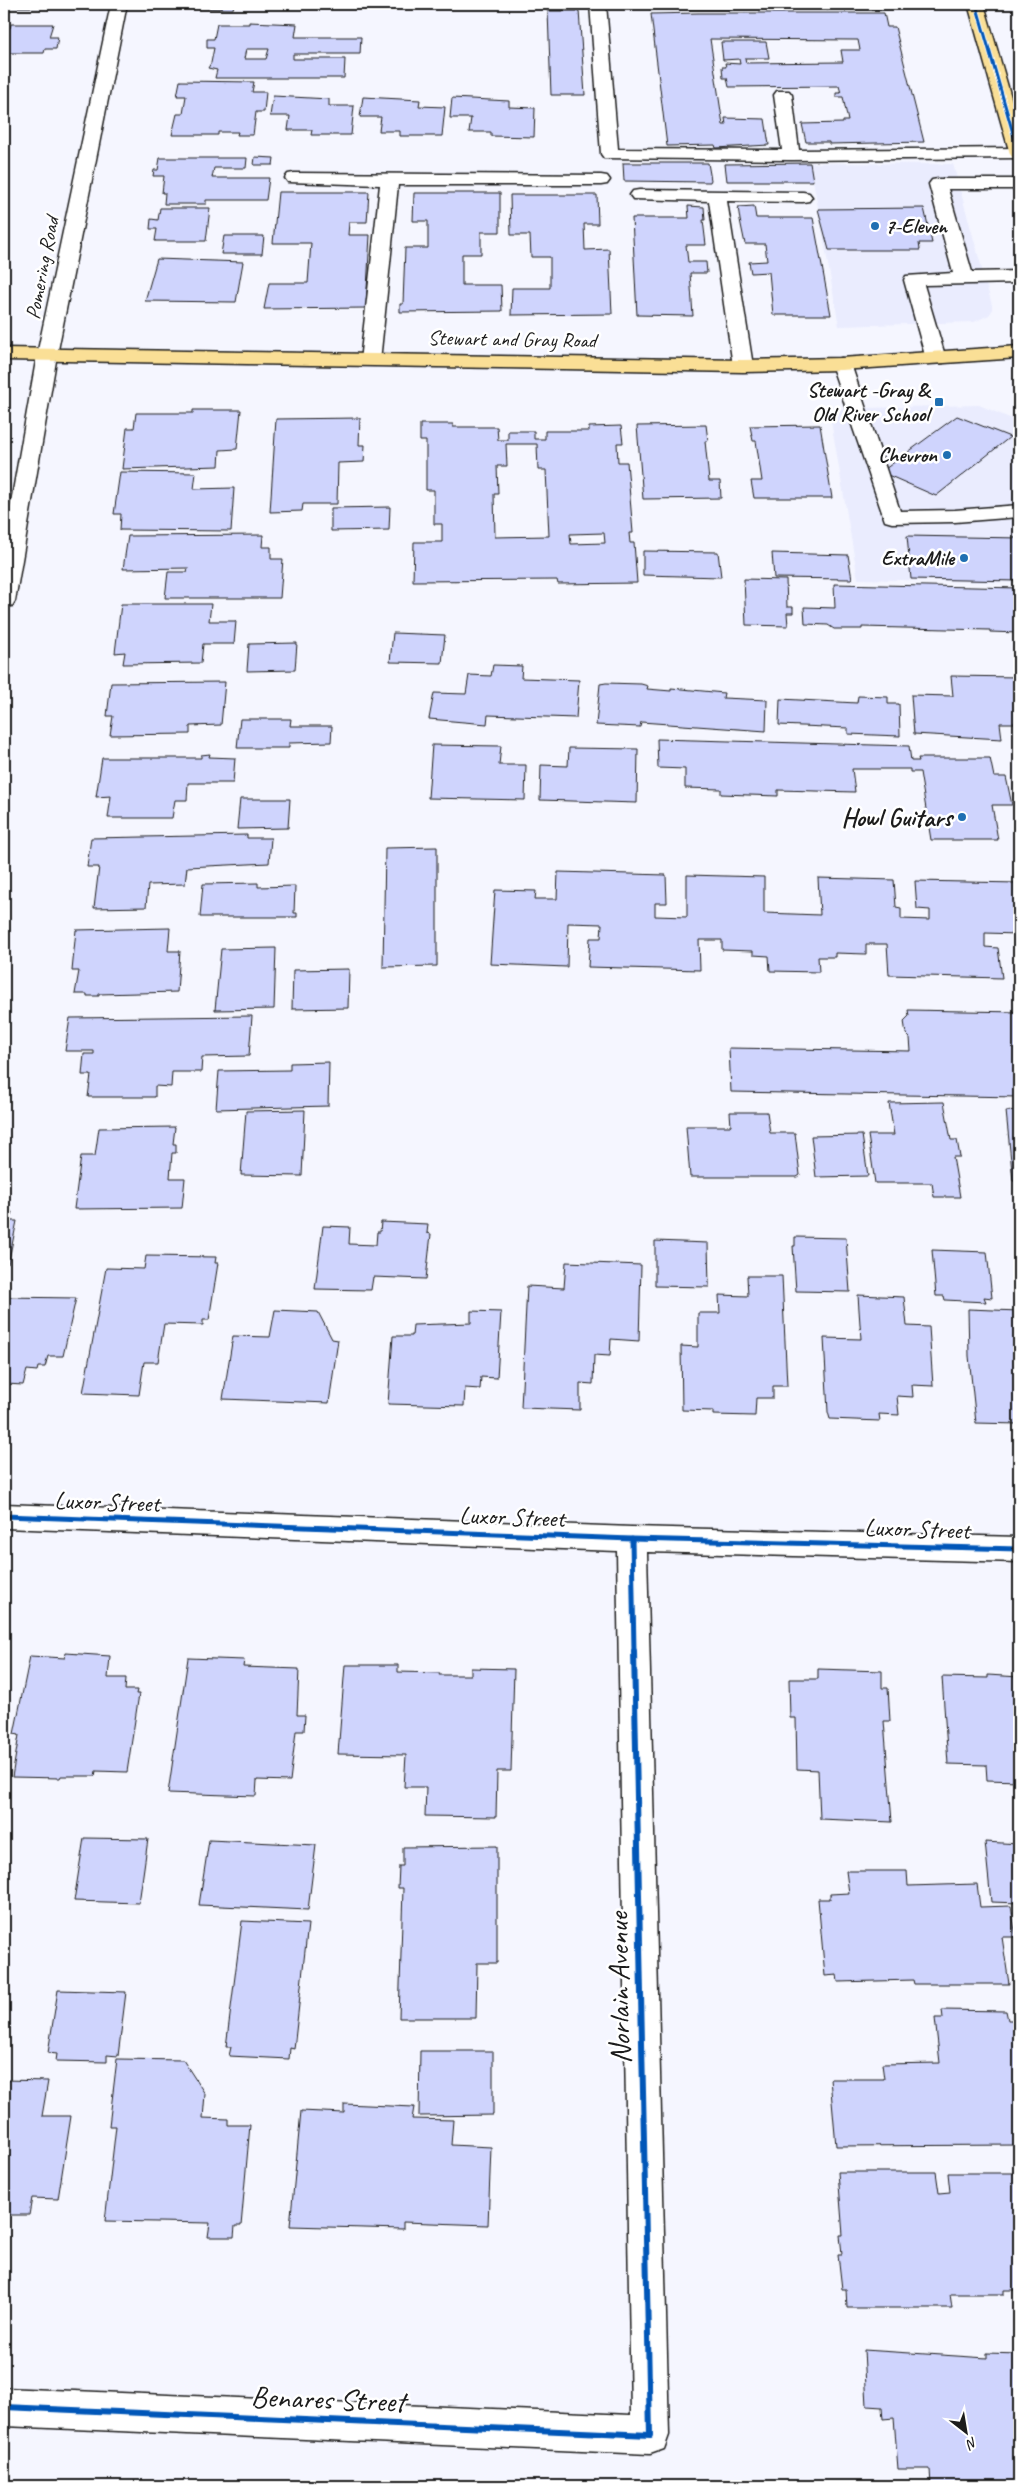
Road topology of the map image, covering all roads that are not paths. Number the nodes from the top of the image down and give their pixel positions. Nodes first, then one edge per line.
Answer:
1 (119, 4) edge
2 (598, 4) edge
3 (976, 4) edge
4 (783, 95) dead end
5 (1019, 153) edge
6 (791, 155) junction
7 (294, 178) dead end
8 (390, 180) junction
9 (601, 180) dead end
10 (1019, 184) edge
11 (640, 195) dead end
12 (717, 196) junction
13 (803, 197) dead end
14 (1019, 277) edge
15 (964, 278) junction
16 (1019, 352) edge
17 (4, 354) edge
18 (47, 355) junction
19 (936, 359) junction
20 (370, 361) junction
21 (841, 364) junction
22 (743, 366) junction
23 (1019, 511) edge
24 (4, 600) edge
25 (4, 1516) edge
26 (632, 1539) junction
27 (1019, 1549) edge
28 (4, 2407) edge
29 (650, 2435) joint

1 - 18 street, Pomering Road
2 - 6 street
3 - 5 main road
4 - 6 street
5 - 6 street
7 - 8 street
8 - 9 street
8 - 20 street
10 - 15 street
11 - 12 street
12 - 13 street
12 - 22 street
14 - 15 street
15 - 19 street
16 - 19 main road, Stewart and Gray Road
17 - 18 main road, Stewart and Gray Road
18 - 20 main road, Stewart and Gray Road
18 - 24 street, Pomering Road
19 - 21 main road, Stewart and Gray Road
20 - 22 main road, Stewart and Gray Road
21 - 22 main road, Stewart and Gray Road
21 - 23 street
25 - 26 street, Luxor Street
26 - 27 street, Luxor Street
26 - 29 street, Norlain Avenue
28 - 29 street, Benares Street

